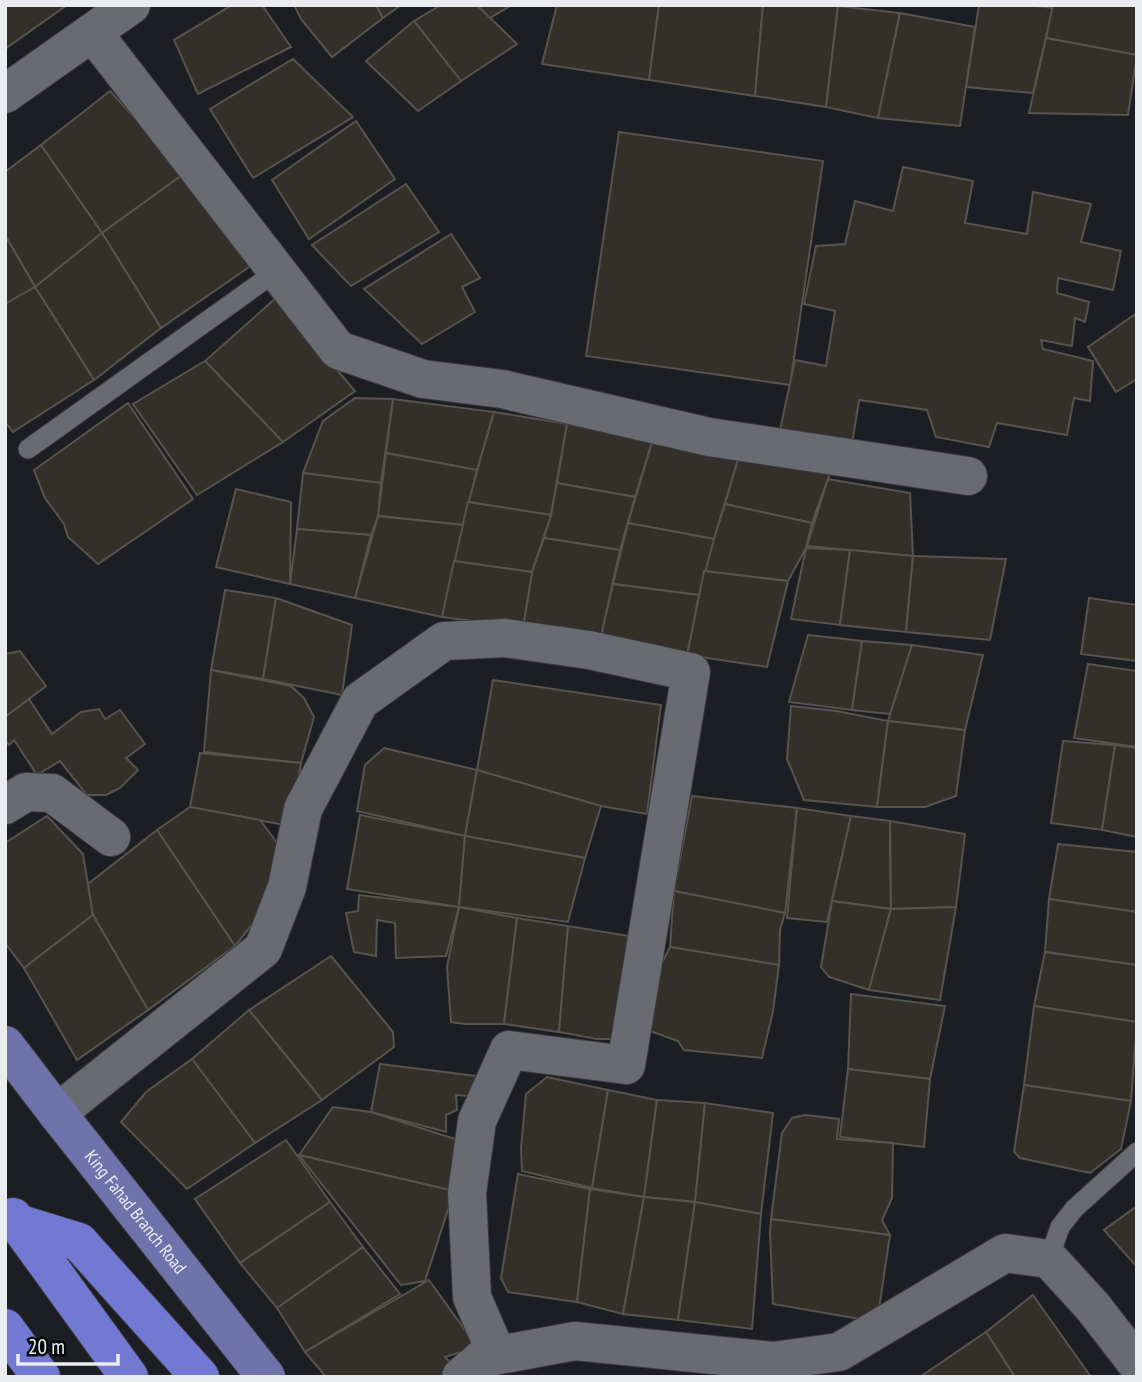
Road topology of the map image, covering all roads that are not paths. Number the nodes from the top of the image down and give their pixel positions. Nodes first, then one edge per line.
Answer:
1 (131, 5) edge
2 (93, 33) junction
3 (5, 94) edge
4 (277, 271) junction
5 (28, 449) dead end
6 (968, 476) dead end
7 (5, 805) edge
8 (111, 837) dead end
9 (5, 1045) edge
10 (57, 1113) junction
11 (1137, 1152) edge
12 (11, 1214) edge
13 (1049, 1259) junction
14 (5, 1328) edge
15 (497, 1355) junction
16 (1137, 1364) edge
17 (41, 1377) edge
18 (129, 1377) edge
19 (200, 1377) edge
20 (266, 1377) edge
21 (461, 1377) edge

1 - 2 street
2 - 3 street
2 - 4 street
4 - 5 lane
4 - 6 street
7 - 8 street
9 - 10 main road, King Fahad Branch Road
10 - 15 street
10 - 20 main road, King Fahad Branch Road
11 - 13 lane
12 - 18 highway
12 - 19 highway
13 - 15 street
13 - 16 street
14 - 17 highway
15 - 21 street

